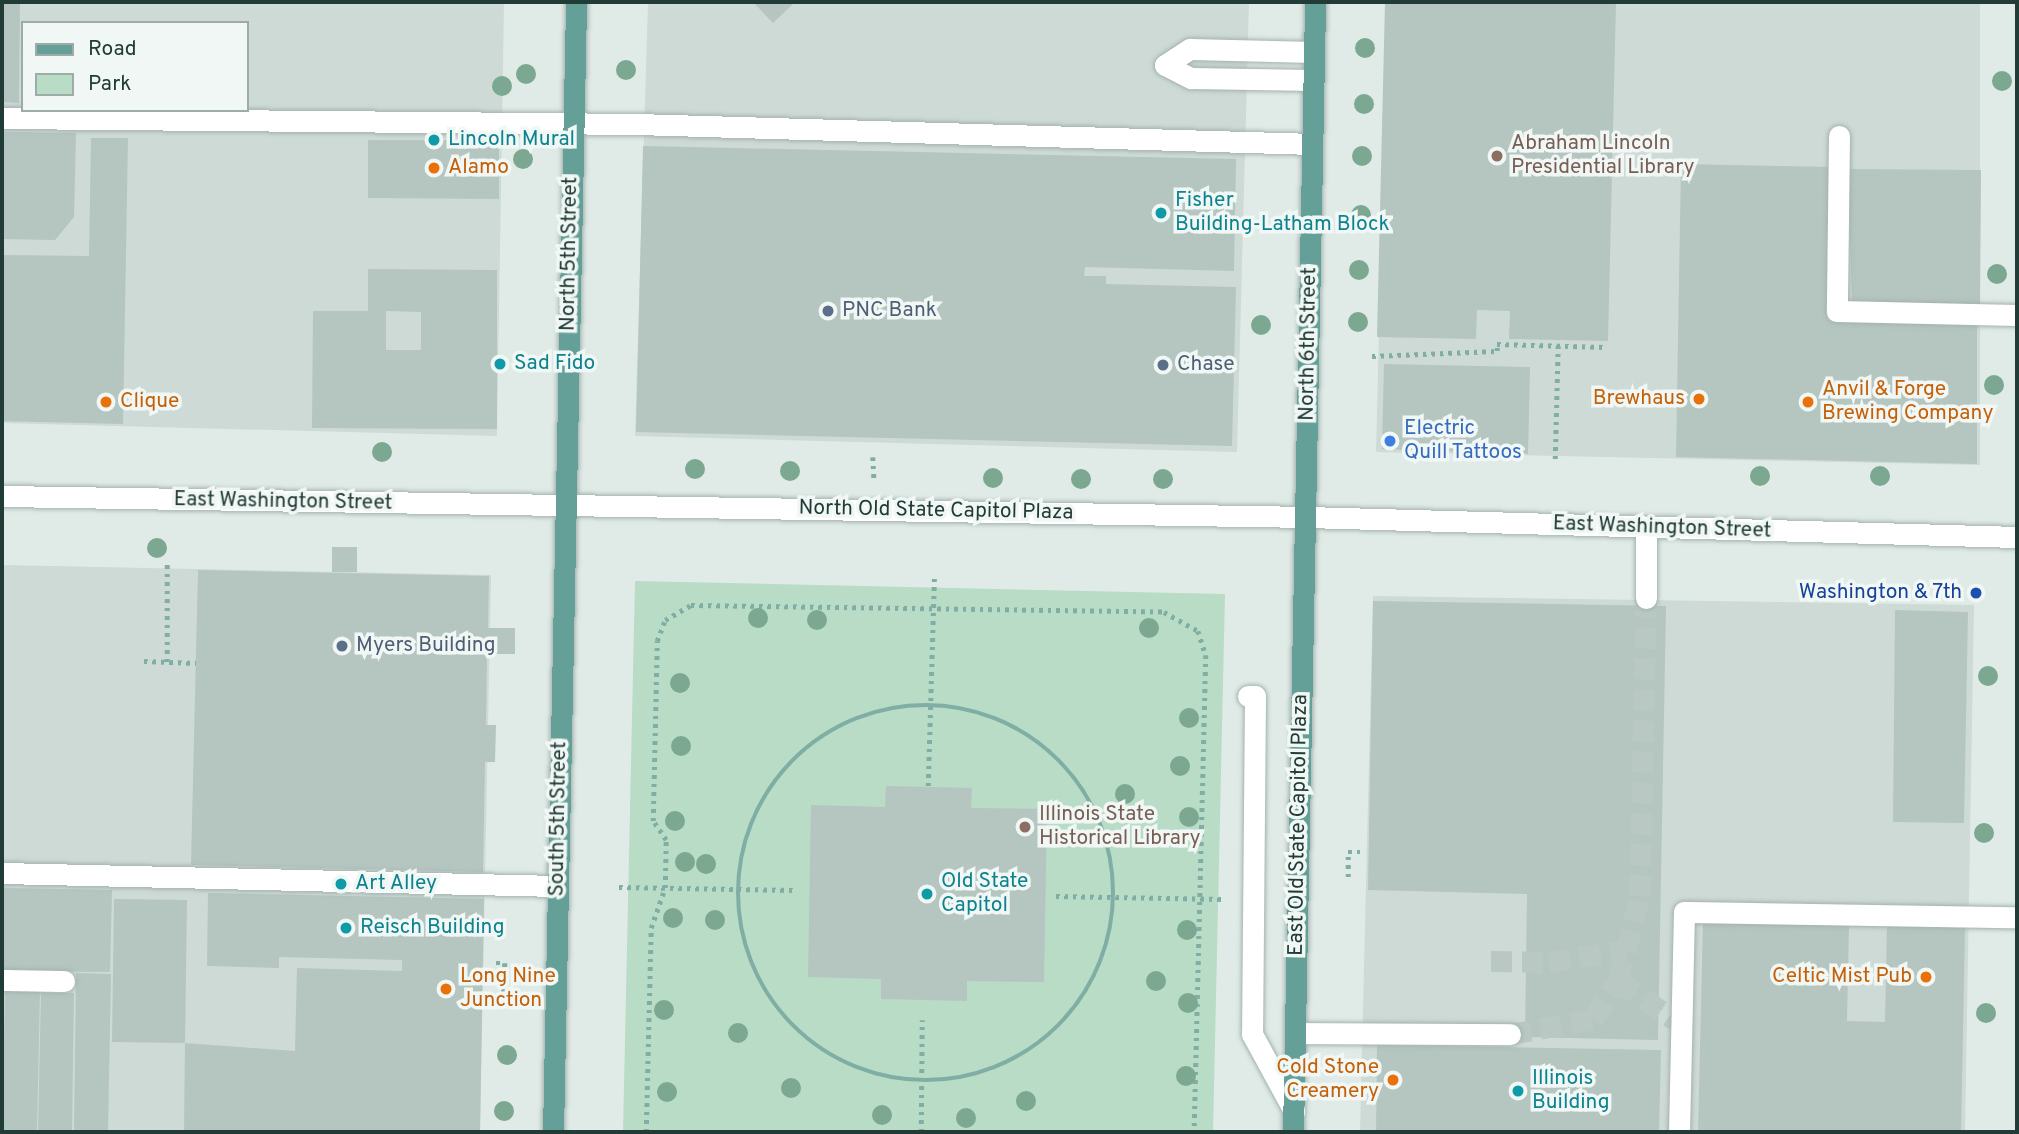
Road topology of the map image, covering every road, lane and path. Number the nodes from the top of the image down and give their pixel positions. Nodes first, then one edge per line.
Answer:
1 (576, 2) edge
2 (1315, 2) edge
3 (1314, 52) junction
4 (1314, 79) junction
5 (2, 118) edge
6 (573, 123) junction
7 (1839, 136) dead end
8 (1312, 144) junction
9 (2017, 315) edge
10 (1559, 346) junction
11 (1606, 347) dead end
12 (1372, 356) dead end
13 (873, 457) dead end
14 (1555, 459) dead end
15 (872, 478) dead end
16 (2, 496) edge
17 (565, 507) junction
18 (1307, 517) junction
19 (1646, 527) junction
20 (2017, 537) edge
21 (167, 561) dead end
22 (934, 578) dead end
23 (1646, 598) tunnel mouth
24 (933, 609) junction
25 (144, 661) dead end
26 (167, 662) junction
27 (196, 663) dead end
28 (1248, 696) dead end
29 (930, 707) junction
30 (928, 786) dead end
31 (1362, 852) dead end
32 (2, 873) edge
33 (1348, 877) dead end
34 (557, 886) junction
35 (619, 887) dead end
36 (665, 888) junction
37 (737, 889) junction
38 (797, 890) dead end
39 (1055, 896) dead end
40 (1114, 898) junction
41 (1200, 899) junction
42 (1233, 900) dead end
43 (2017, 917) edge
44 (496, 962) dead end
45 (2, 980) edge
46 (64, 981) dead end
47 (504, 993) dead end
48 (922, 1020) dead end
49 (1295, 1033) junction
50 (1510, 1034) tunnel mouth
51 (922, 1078) junction
52 (1294, 1111) junction
53 (553, 1132) edge
54 (646, 1132) edge
55 (921, 1132) edge
56 (1194, 1132) edge
57 (1293, 1132) edge
58 (1679, 1132) edge

1 - 6 main road, North 5th Street
2 - 3 main road, North 6th Street
3 - 4 main road, North 6th Street
3 - 4 street
4 - 8 main road, North 6th Street
5 - 6 street
6 - 8 street
6 - 17 main road, North 5th Street
7 - 9 street
8 - 18 main road, North 6th Street
10 - 11 path
10 - 12 path
10 - 14 path
13 - 15 path
16 - 17 street, East Washington Street
17 - 18 street, North Old State Capitol Plaza
17 - 34 main road, South 5th Street
18 - 19 street, East Washington Street
18 - 49 main road, East Old State Capitol Plaza
19 - 20 street, East Washington Street
19 - 23 street
21 - 26 path
22 - 24 path
24 - 29 path
24 - 36 path
24 - 41 path
25 - 26 path
26 - 27 path
28 - 52 street
29 - 30 path
29 - 37 path
29 - 40 path
31 - 33 path
32 - 34 street
34 - 53 main road, South 5th Street
35 - 36 path
36 - 37 path
36 - 54 path
37 - 38 path
37 - 51 path
39 - 40 path
40 - 41 path
40 - 51 path
41 - 42 path
41 - 56 path
43 - 58 street
44 - 47 path
45 - 46 street
48 - 51 path
49 - 50 street
49 - 52 main road, East Old State Capitol Plaza
51 - 55 path
52 - 57 main road, East Old State Capitol Plaza

